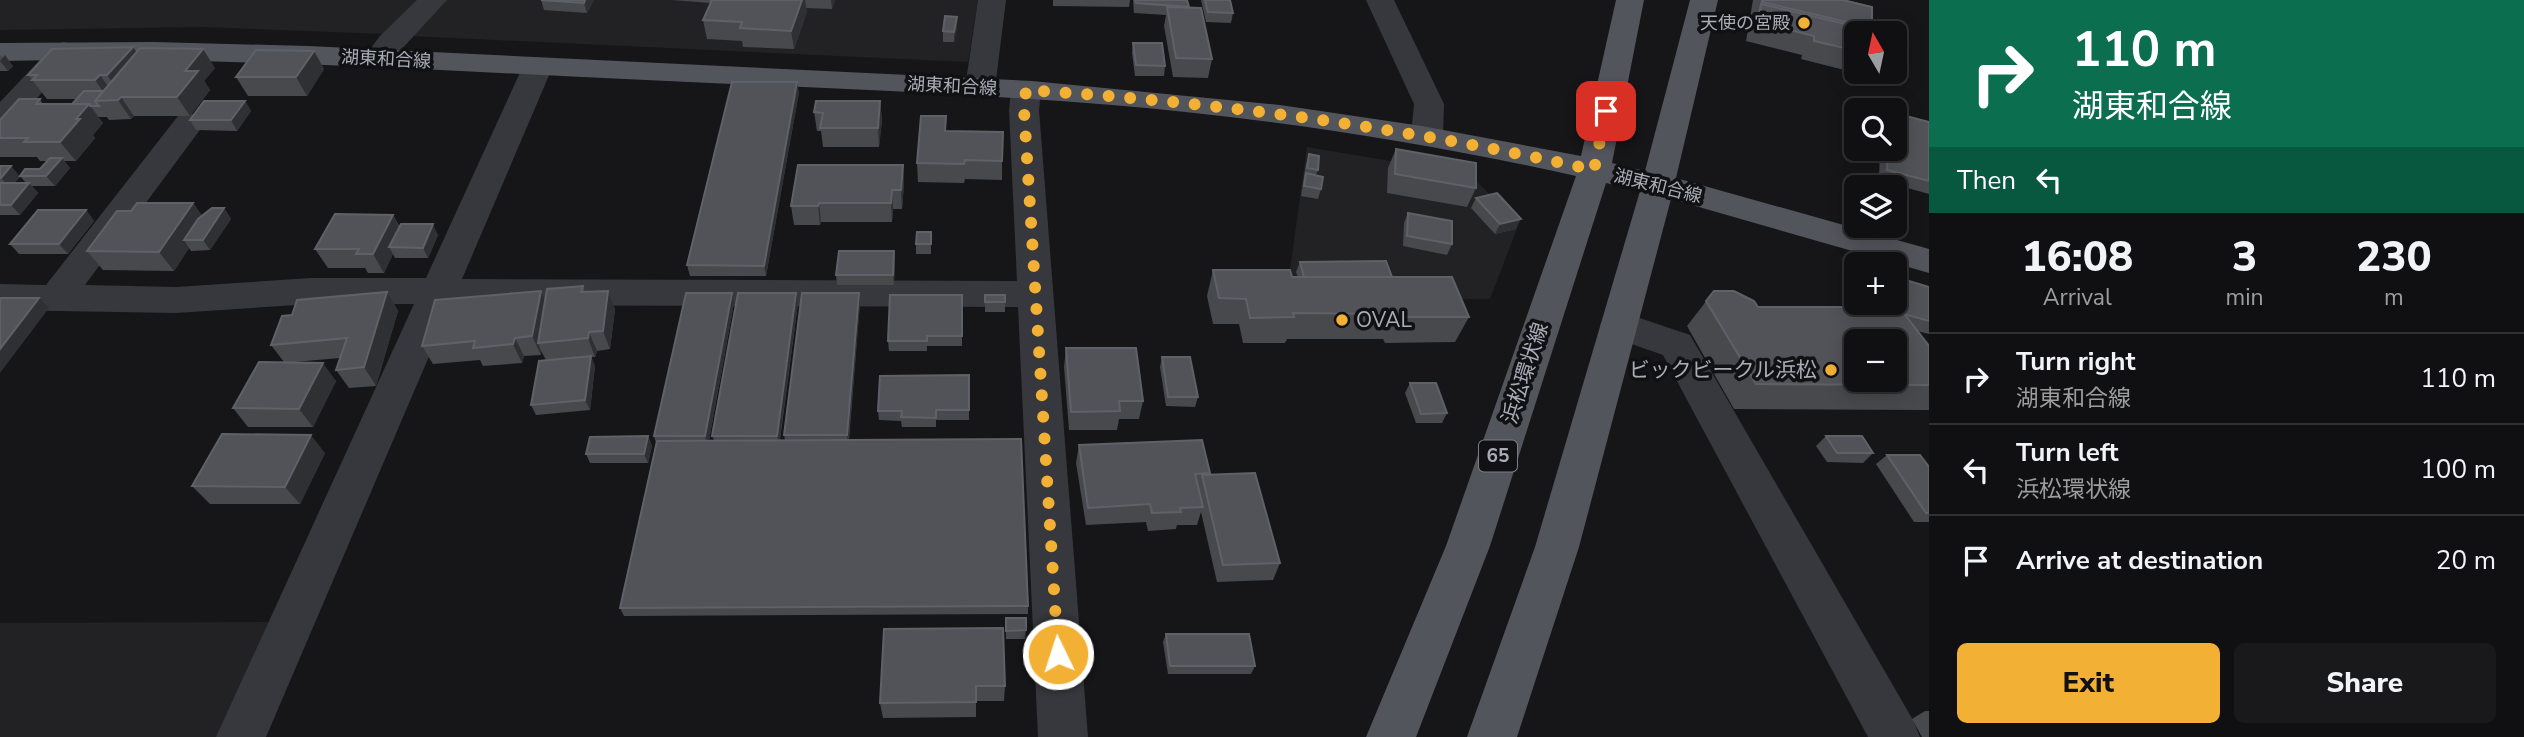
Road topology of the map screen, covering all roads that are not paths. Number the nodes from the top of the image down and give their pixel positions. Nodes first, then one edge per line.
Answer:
1 (433, 0) edge
2 (992, 0) edge
3 (1380, 0) edge
4 (1630, 0) edge
5 (1704, 0) edge
6 (64, 51) junction
7 (0, 52) edge
8 (378, 58) junction
9 (538, 66) junction
10 (980, 88) junction
11 (1026, 90) junction
12 (0, 120) edge
13 (189, 123) edge
14 (1427, 136) junction
15 (1594, 170) junction
16 (1658, 185) junction
17 (1929, 261) edge
18 (437, 291) junction
19 (1035, 294) junction
20 (0, 297) edge
21 (56, 298) junction
22 (1619, 325) junction
23 (241, 737) edge
24 (1063, 737) edge
25 (1391, 737) edge
26 (1492, 737) edge
27 (1895, 737) edge

1 - 8 street
2 - 10 street
3 - 14 street
4 - 15 main road, 浜松環状線 / 65
5 - 16 main road
6 - 7 main road, 湖東和合線
6 - 8 main road, 湖東和合線
6 - 12 street
8 - 9 main road, 湖東和合線
9 - 10 main road, 湖東和合線
9 - 18 street
10 - 11 main road, 湖東和合線
11 - 14 main road, 湖東和合線
11 - 19 street
13 - 21 street
14 - 15 main road, 湖東和合線
15 - 16 main road, 湖東和合線
15 - 25 main road, 浜松環状線 / 65
16 - 17 main road, 湖東和合線
16 - 22 main road
18 - 19 street
18 - 21 street
18 - 23 street
19 - 24 street
20 - 21 street
22 - 26 main road
22 - 27 street

